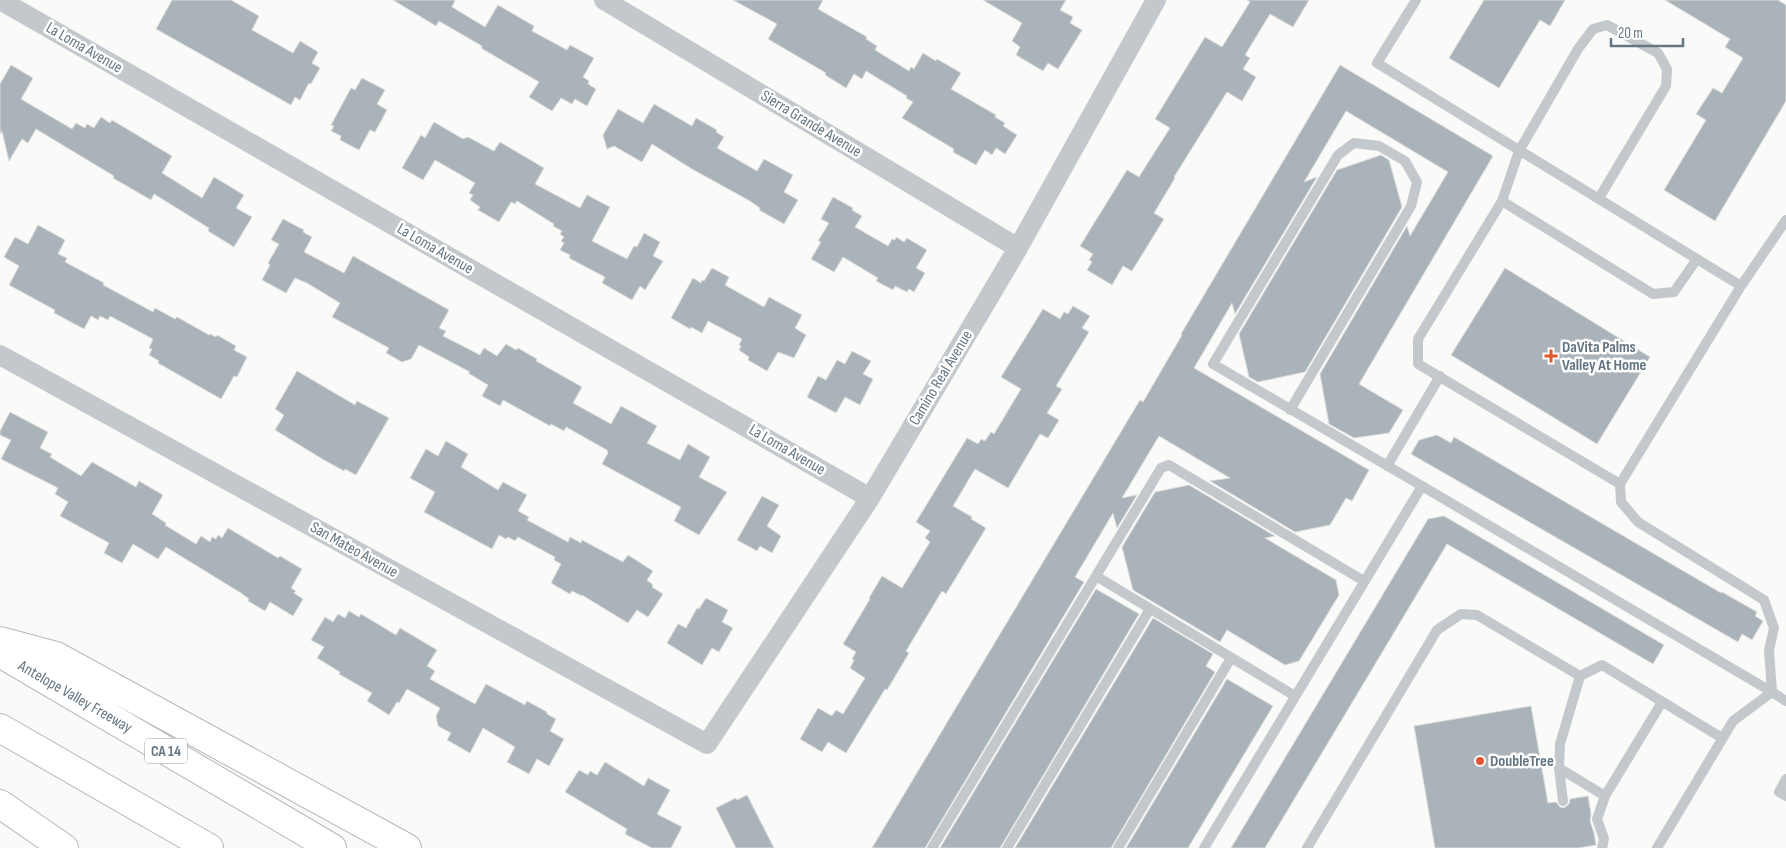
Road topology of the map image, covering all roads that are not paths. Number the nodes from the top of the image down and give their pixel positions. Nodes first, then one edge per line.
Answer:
1 (0, 0) edge
2 (604, 0) edge
3 (1156, 0) edge
4 (1416, 0) edge
5 (1520, 150) junction
6 (1599, 198) junction
7 (1502, 201) junction
8 (1786, 220) edge
9 (1018, 248) junction
10 (1697, 259) junction
11 (1740, 286) junction
12 (0, 355) edge
13 (1440, 376) junction
14 (1290, 410) junction
15 (1387, 466) junction
16 (1620, 484) junction
17 (1422, 486) junction
18 (870, 498) junction
19 (1096, 576) junction
20 (1364, 581) junction
21 (1150, 609) junction
22 (0, 641) edge
23 (0, 653) edge
24 (1231, 658) junction
25 (1580, 676) junction
26 (1772, 692) junction
27 (1295, 696) junction
28 (1786, 701) edge
29 (1662, 702) junction
30 (0, 728) edge
31 (1722, 738) junction
32 (707, 744) joint
33 (1559, 768) junction
34 (1786, 779) edge
35 (1605, 796) junction
36 (1786, 796) edge
37 (1563, 800) dead end
38 (0, 804) edge
39 (64, 848) edge
40 (208, 848) edge
41 (332, 848) edge
42 (407, 848) edge
43 (932, 848) edge
44 (1007, 848) edge
45 (1118, 848) edge
46 (1204, 848) edge
47 (1307, 848) edge
48 (1602, 848) edge
49 (1657, 848) edge

1 - 18 street, La Loma Avenue
2 - 9 street, Sierra Grande Avenue
3 - 9 street, Camino Real Avenue
4 - 5 lane
5 - 6 lane
5 - 6 lane
5 - 7 lane
6 - 10 lane
7 - 10 lane
7 - 13 lane
8 - 11 lane
9 - 18 street, Camino Real Avenue
10 - 11 lane
11 - 16 lane
12 - 32 street, San Mateo Avenue
13 - 15 lane
13 - 16 lane
14 - 14 lane
14 - 15 lane
15 - 17 lane
16 - 26 lane
17 - 20 lane
17 - 26 lane
18 - 32 street, Camino Real Avenue
19 - 20 lane
19 - 21 lane
19 - 43 lane
20 - 27 lane
21 - 24 lane
21 - 44 lane
22 - 42 highway
23 - 41 highway, Antelope Valley Freeway / CA 14
24 - 27 lane
24 - 45 lane
25 - 29 lane
25 - 33 lane
25 - 47 lane
26 - 28 lane
26 - 31 lane
27 - 46 lane
29 - 31 lane
29 - 35 lane
30 - 40 highway
31 - 49 lane
33 - 35 lane
33 - 37 lane
34 - 36 lane
35 - 48 lane
38 - 39 highway

